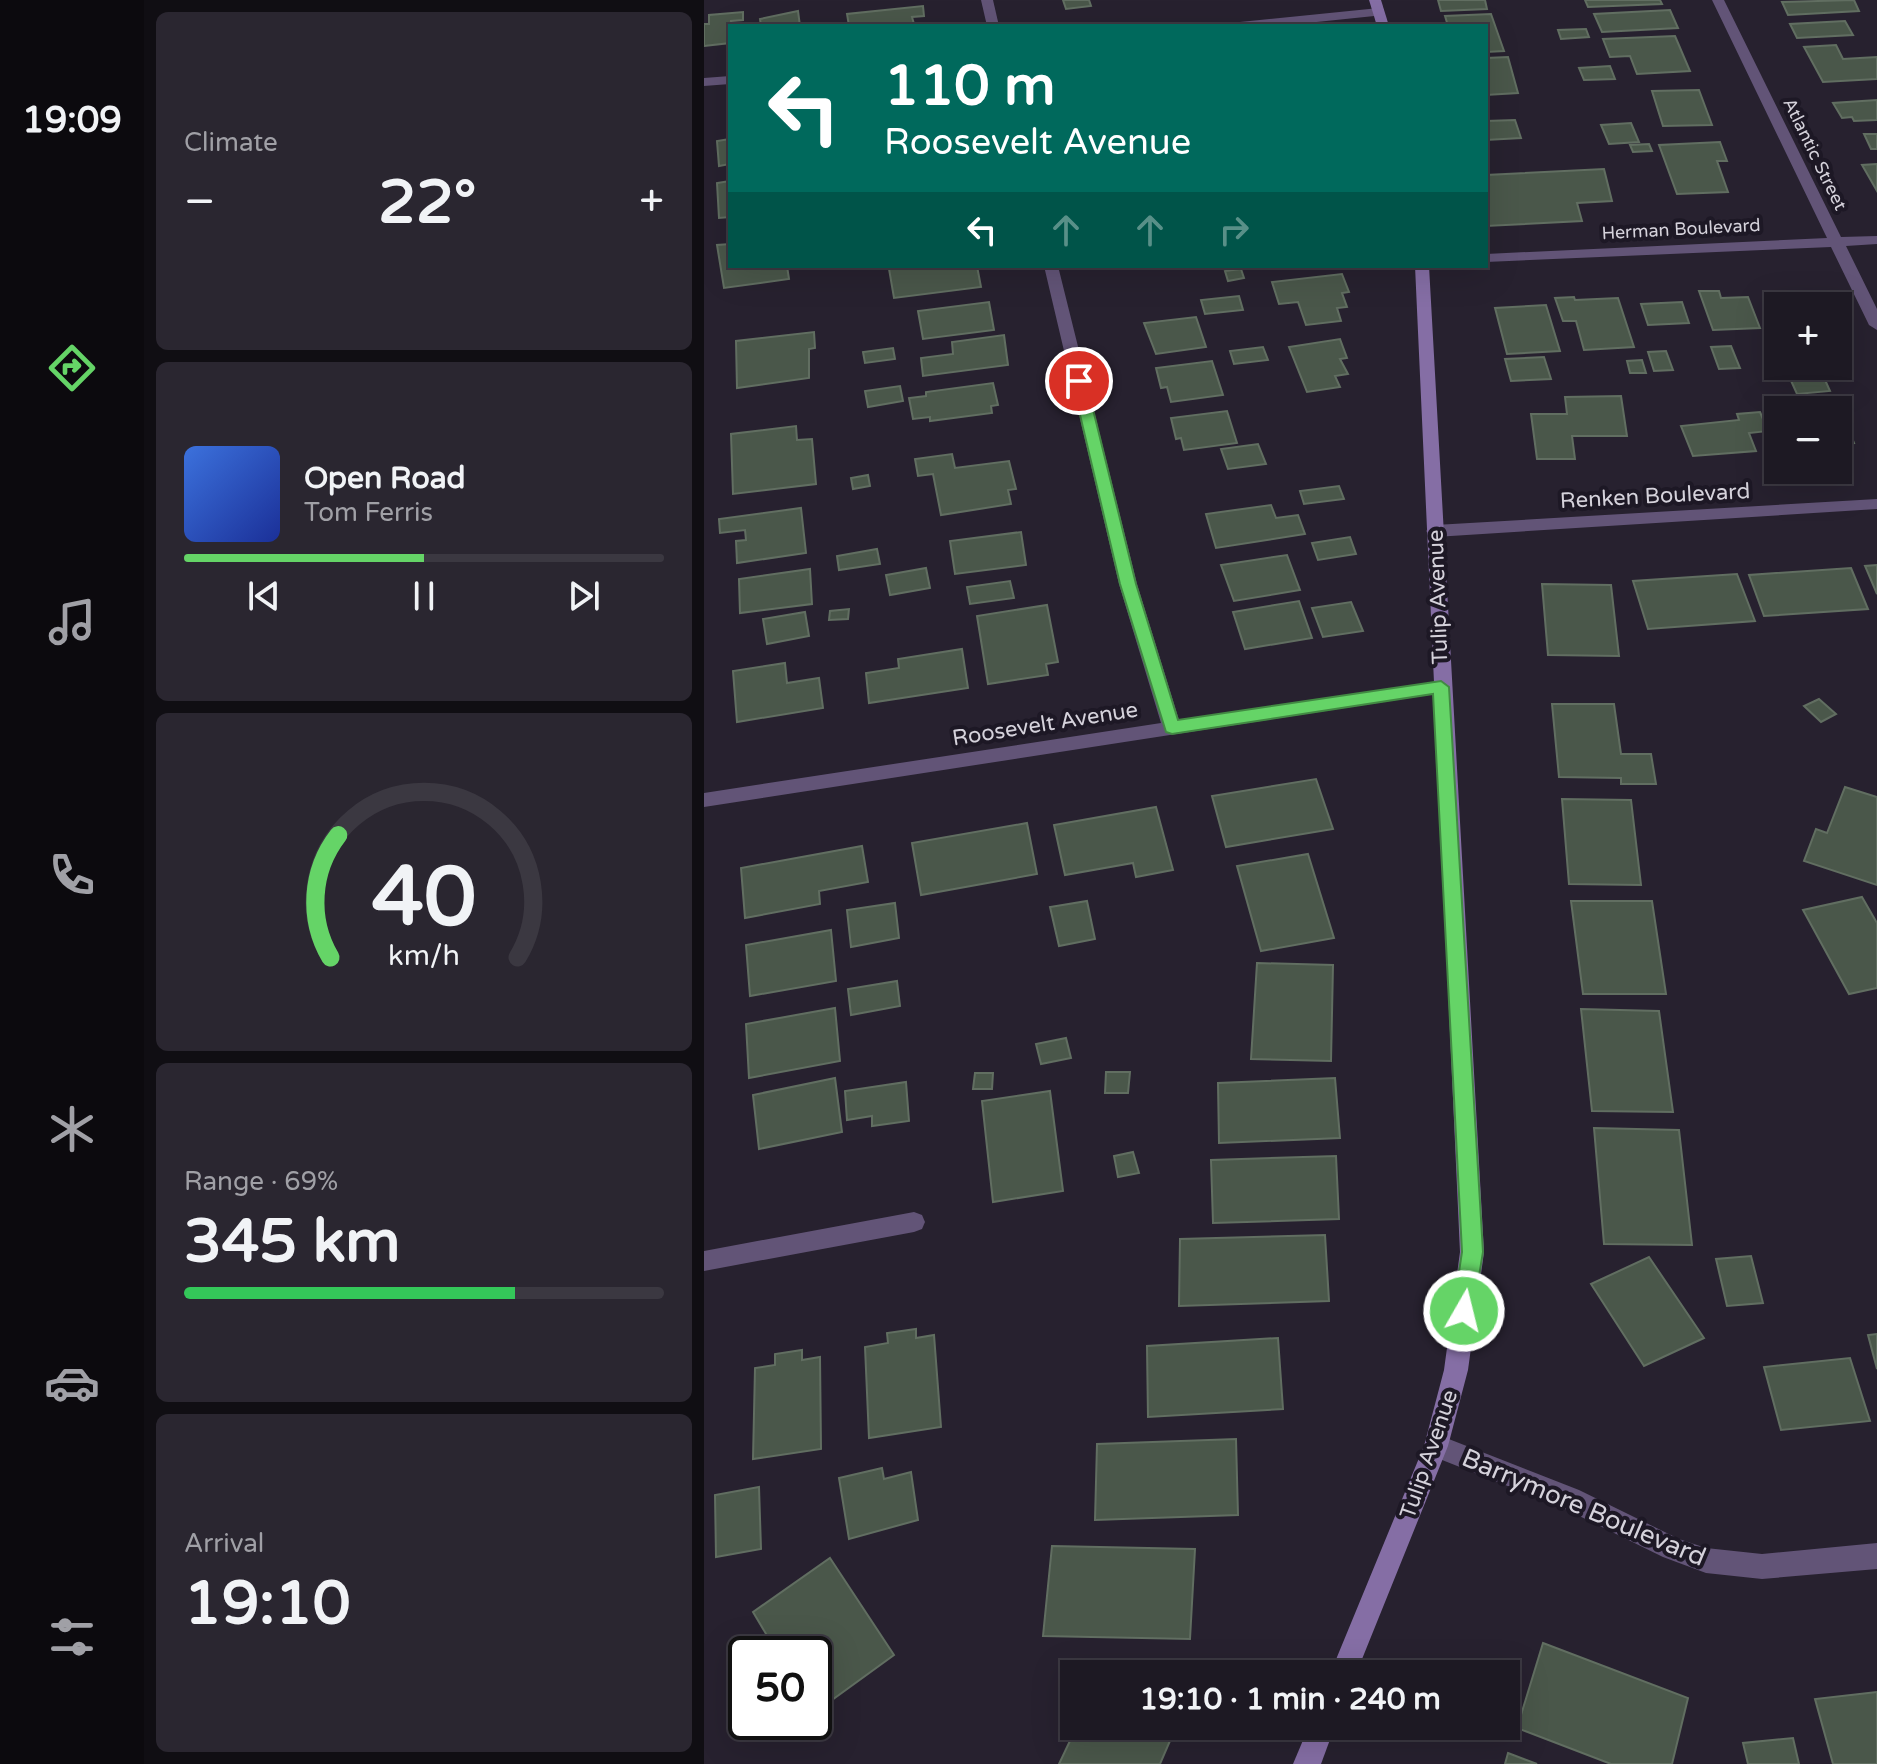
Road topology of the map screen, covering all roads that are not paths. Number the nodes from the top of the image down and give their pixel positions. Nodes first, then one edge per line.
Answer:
1 (987, 0) edge
2 (1718, 0) edge
3 (1377, 6) edge
4 (993, 24) edge
5 (1254, 24) edge
6 (728, 80) edge
7 (704, 82) edge
8 (1877, 240) edge
9 (1838, 241) junction
10 (1488, 258) edge
11 (1051, 268) edge
12 (1422, 268) edge
13 (1877, 325) edge
14 (1877, 504) edge
15 (1435, 531) junction
16 (1441, 687) junction
17 (1172, 727) junction
18 (704, 800) edge
19 (914, 1222) dead end
20 (704, 1261) edge
21 (1436, 1446) junction
22 (1877, 1556) edge
23 (1349, 1660) edge
24 (1316, 1740) edge
25 (1307, 1764) edge

1 - 4 street
2 - 9 street, Atlantic Street
3 - 5 street
6 - 7 street
8 - 9 street, Herman Boulevard
9 - 10 street, Herman Boulevard
9 - 13 street, Atlantic Street
11 - 17 street
12 - 15 main road, Tulip Avenue
14 - 15 street, Renken Boulevard
15 - 16 main road, Tulip Avenue
16 - 17 street, Roosevelt Avenue
16 - 21 main road, Tulip Avenue
17 - 18 street, Roosevelt Avenue
19 - 20 street
21 - 22 street, Barrymore Boulevard
21 - 23 main road, Tulip Avenue
24 - 25 main road

